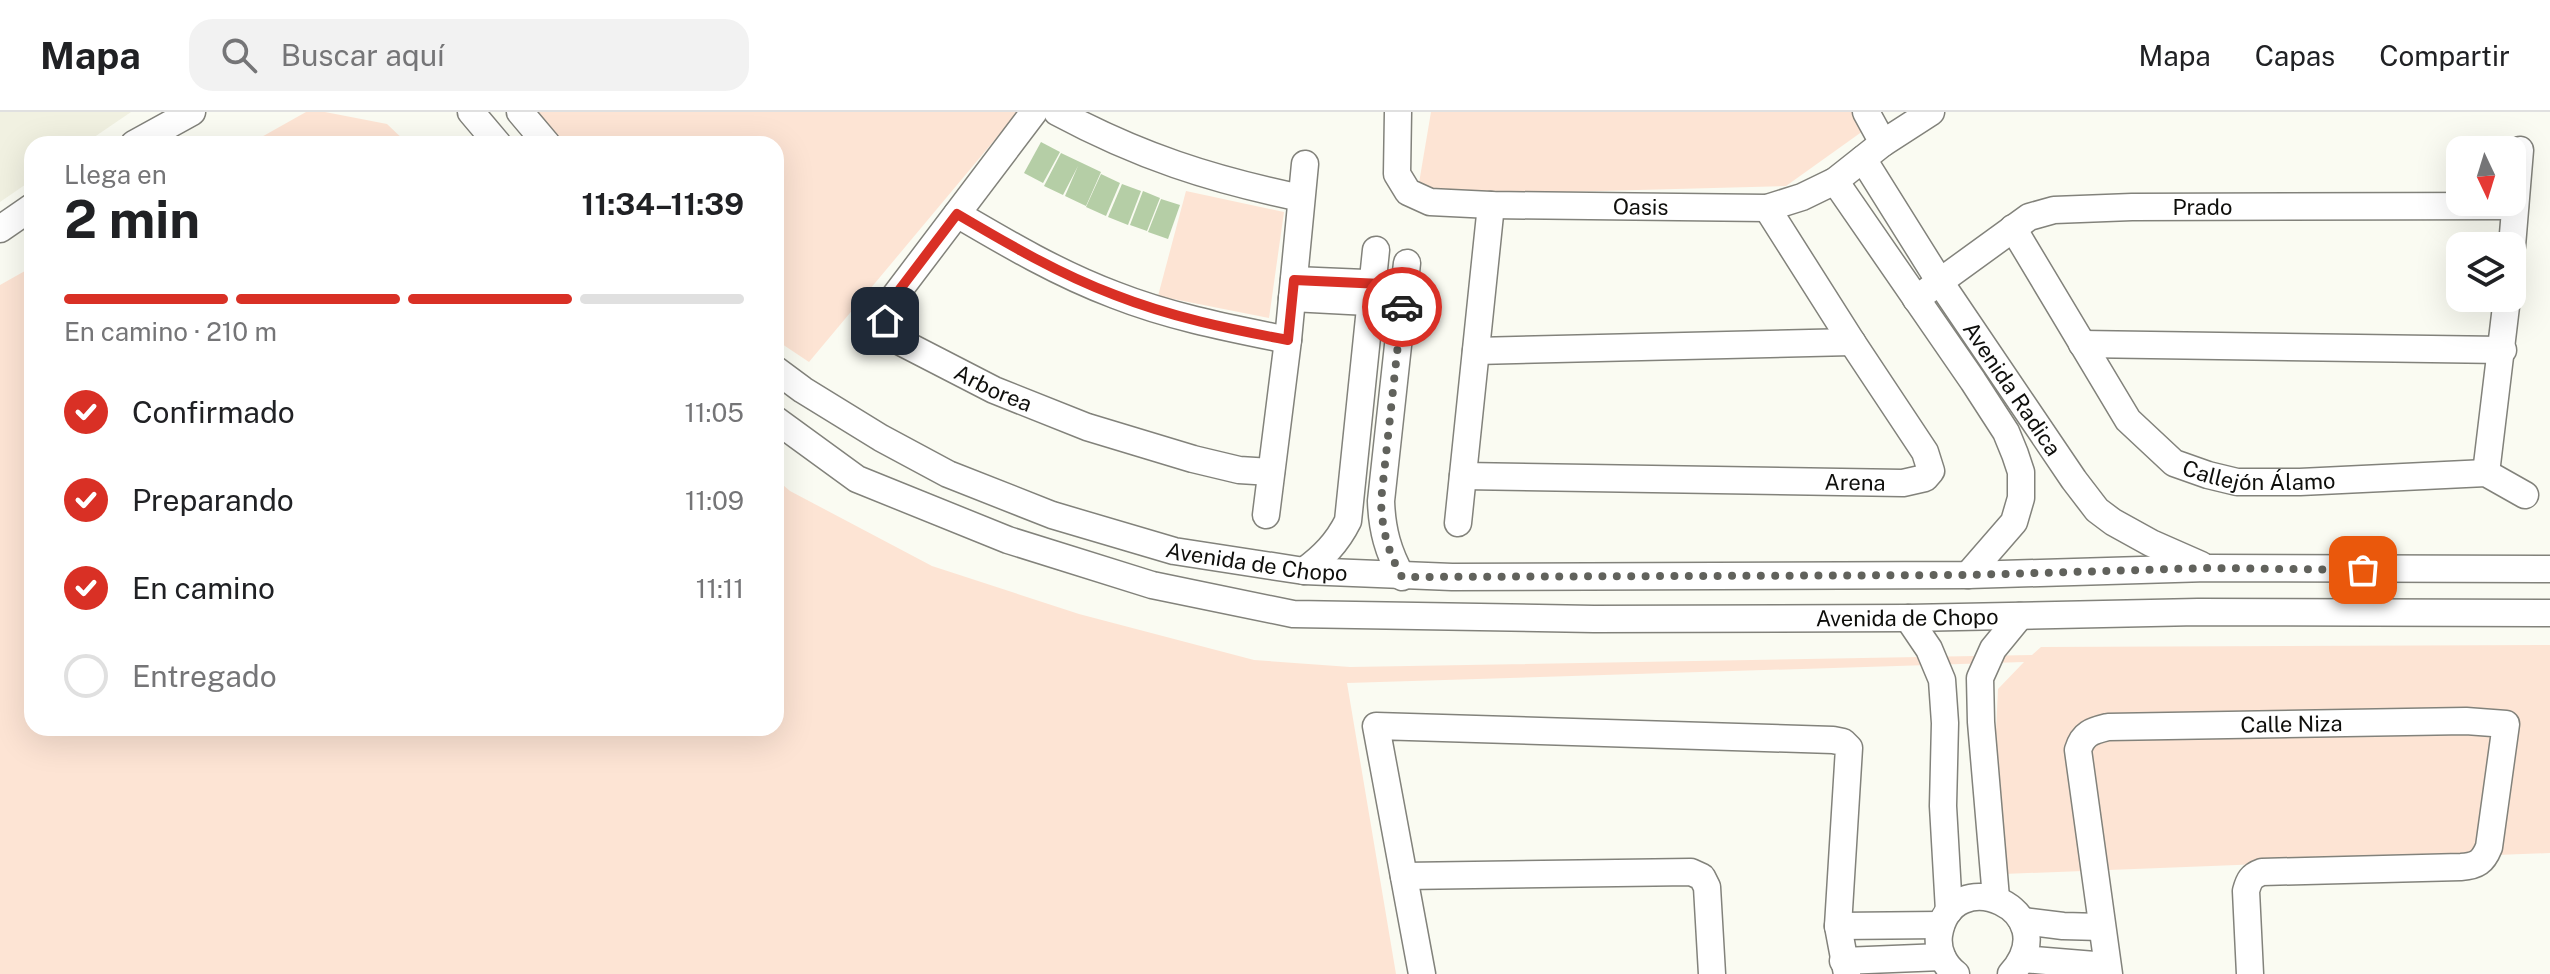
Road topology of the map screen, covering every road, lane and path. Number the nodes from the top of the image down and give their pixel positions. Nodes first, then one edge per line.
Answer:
1 (192, 112) edge
2 (1034, 112) edge
3 (1057, 112) edge
4 (1398, 112) edge
5 (1866, 112) edge
6 (1931, 112) edge
7 (524, 115) edge
8 (471, 116) edge
9 (148, 136) edge
10 (490, 136) edge
11 (541, 136) edge
12 (1873, 151) junction
13 (1305, 164) dead end
14 (1835, 181) junction
15 (1301, 198) junction
16 (1491, 205) junction
17 (2446, 206) edge
18 (1767, 208) junction
19 (24, 212) edge
20 (957, 214) junction
21 (2013, 228) junction
22 (0, 229) edge
23 (1376, 250) dead end
24 (1940, 282) junction
25 (1293, 289) junction
26 (1372, 293) junction
27 (1916, 299) junction
28 (2506, 312) edge
29 (1288, 340) junction
30 (1852, 342) junction
31 (2082, 344) junction
32 (2503, 350) junction
33 (1476, 351) junction
34 (784, 376) edge
35 (784, 426) edge
36 (1271, 472) junction
37 (2486, 473) junction
38 (1463, 476) junction
39 (2525, 495) dead end
40 (1266, 515) dead end
41 (1458, 523) dead end
42 (2208, 568) junction
43 (2550, 569) edge
44 (2394, 570) junction
45 (1304, 571) junction
46 (1968, 575) junction
47 (1402, 577) junction
48 (1595, 577) junction
49 (2550, 613) edge
50 (2395, 614) junction
51 (2020, 616) junction
52 (1908, 618) junction
53 (1594, 619) junction
54 (1980, 678) junction
55 (1942, 680) junction
56 (1404, 876) junction
57 (1996, 898) junction
58 (1945, 918) junction
59 (2022, 921) junction
60 (1838, 926) junction
61 (2101, 927) junction
62 (1949, 966) edge
63 (1845, 968) edge
64 (2014, 970) edge
65 (2108, 970) edge
66 (1422, 974) edge
67 (1712, 974) edge
68 (2250, 974) edge

1 - 9 street
2 - 20 street, Arborea
3 - 15 street
4 - 16 street, Oasis
5 - 12 street, Avenida Radica
6 - 12 street, Oasis
7 - 11 street
8 - 10 street
12 - 14 street, Oasis
12 - 24 street, Avenida Radica
13 - 15 street
14 - 18 street, Oasis
14 - 27 street, Avenida Radica
15 - 25 street
16 - 18 street, Oasis
16 - 33 street
17 - 21 street, Prado
18 - 30 street, Arena
19 - 22 street
20 - 29 street
20 - 36 street, Arborea
21 - 24 street, Prado
21 - 31 street, Callejón Álamo
23 - 26 street
24 - 27 street, Prado
24 - 42 street, Avenida Radica
25 - 26 street
25 - 29 street
26 - 45 street
26 - 47 street
27 - 46 street, Avenida Radica
28 - 32 street
29 - 36 street
30 - 33 street
30 - 38 street, Arena
31 - 32 street
31 - 37 street, Callejón Álamo
32 - 37 street
33 - 38 street
34 - 45 street, Avenida de Chopo
35 - 53 street, Avenida de Chopo
36 - 40 street
37 - 39 street
38 - 41 street
42 - 44 street, Avenida de Chopo
42 - 46 street, Avenida de Chopo
43 - 44 street, Avenida de Chopo
44 - 50 street
45 - 47 street, Avenida de Chopo
46 - 48 street, Avenida de Chopo
47 - 48 street, Avenida de Chopo
48 - 53 street
49 - 50 street, Avenida de Chopo
50 - 51 street, Avenida de Chopo
51 - 52 street, Avenida de Chopo
51 - 54 street
52 - 53 street, Avenida de Chopo
52 - 55 street
54 - 55 street
54 - 57 street
55 - 58 street
56 - 60 street
56 - 66 street
56 - 67 street
57 - 58 street
57 - 59 street
58 - 60 street
58 - 62 street
59 - 61 street
59 - 64 street
60 - 63 street
61 - 65 street
61 - 68 street, Calle Niza
62 - 63 street
64 - 65 street

